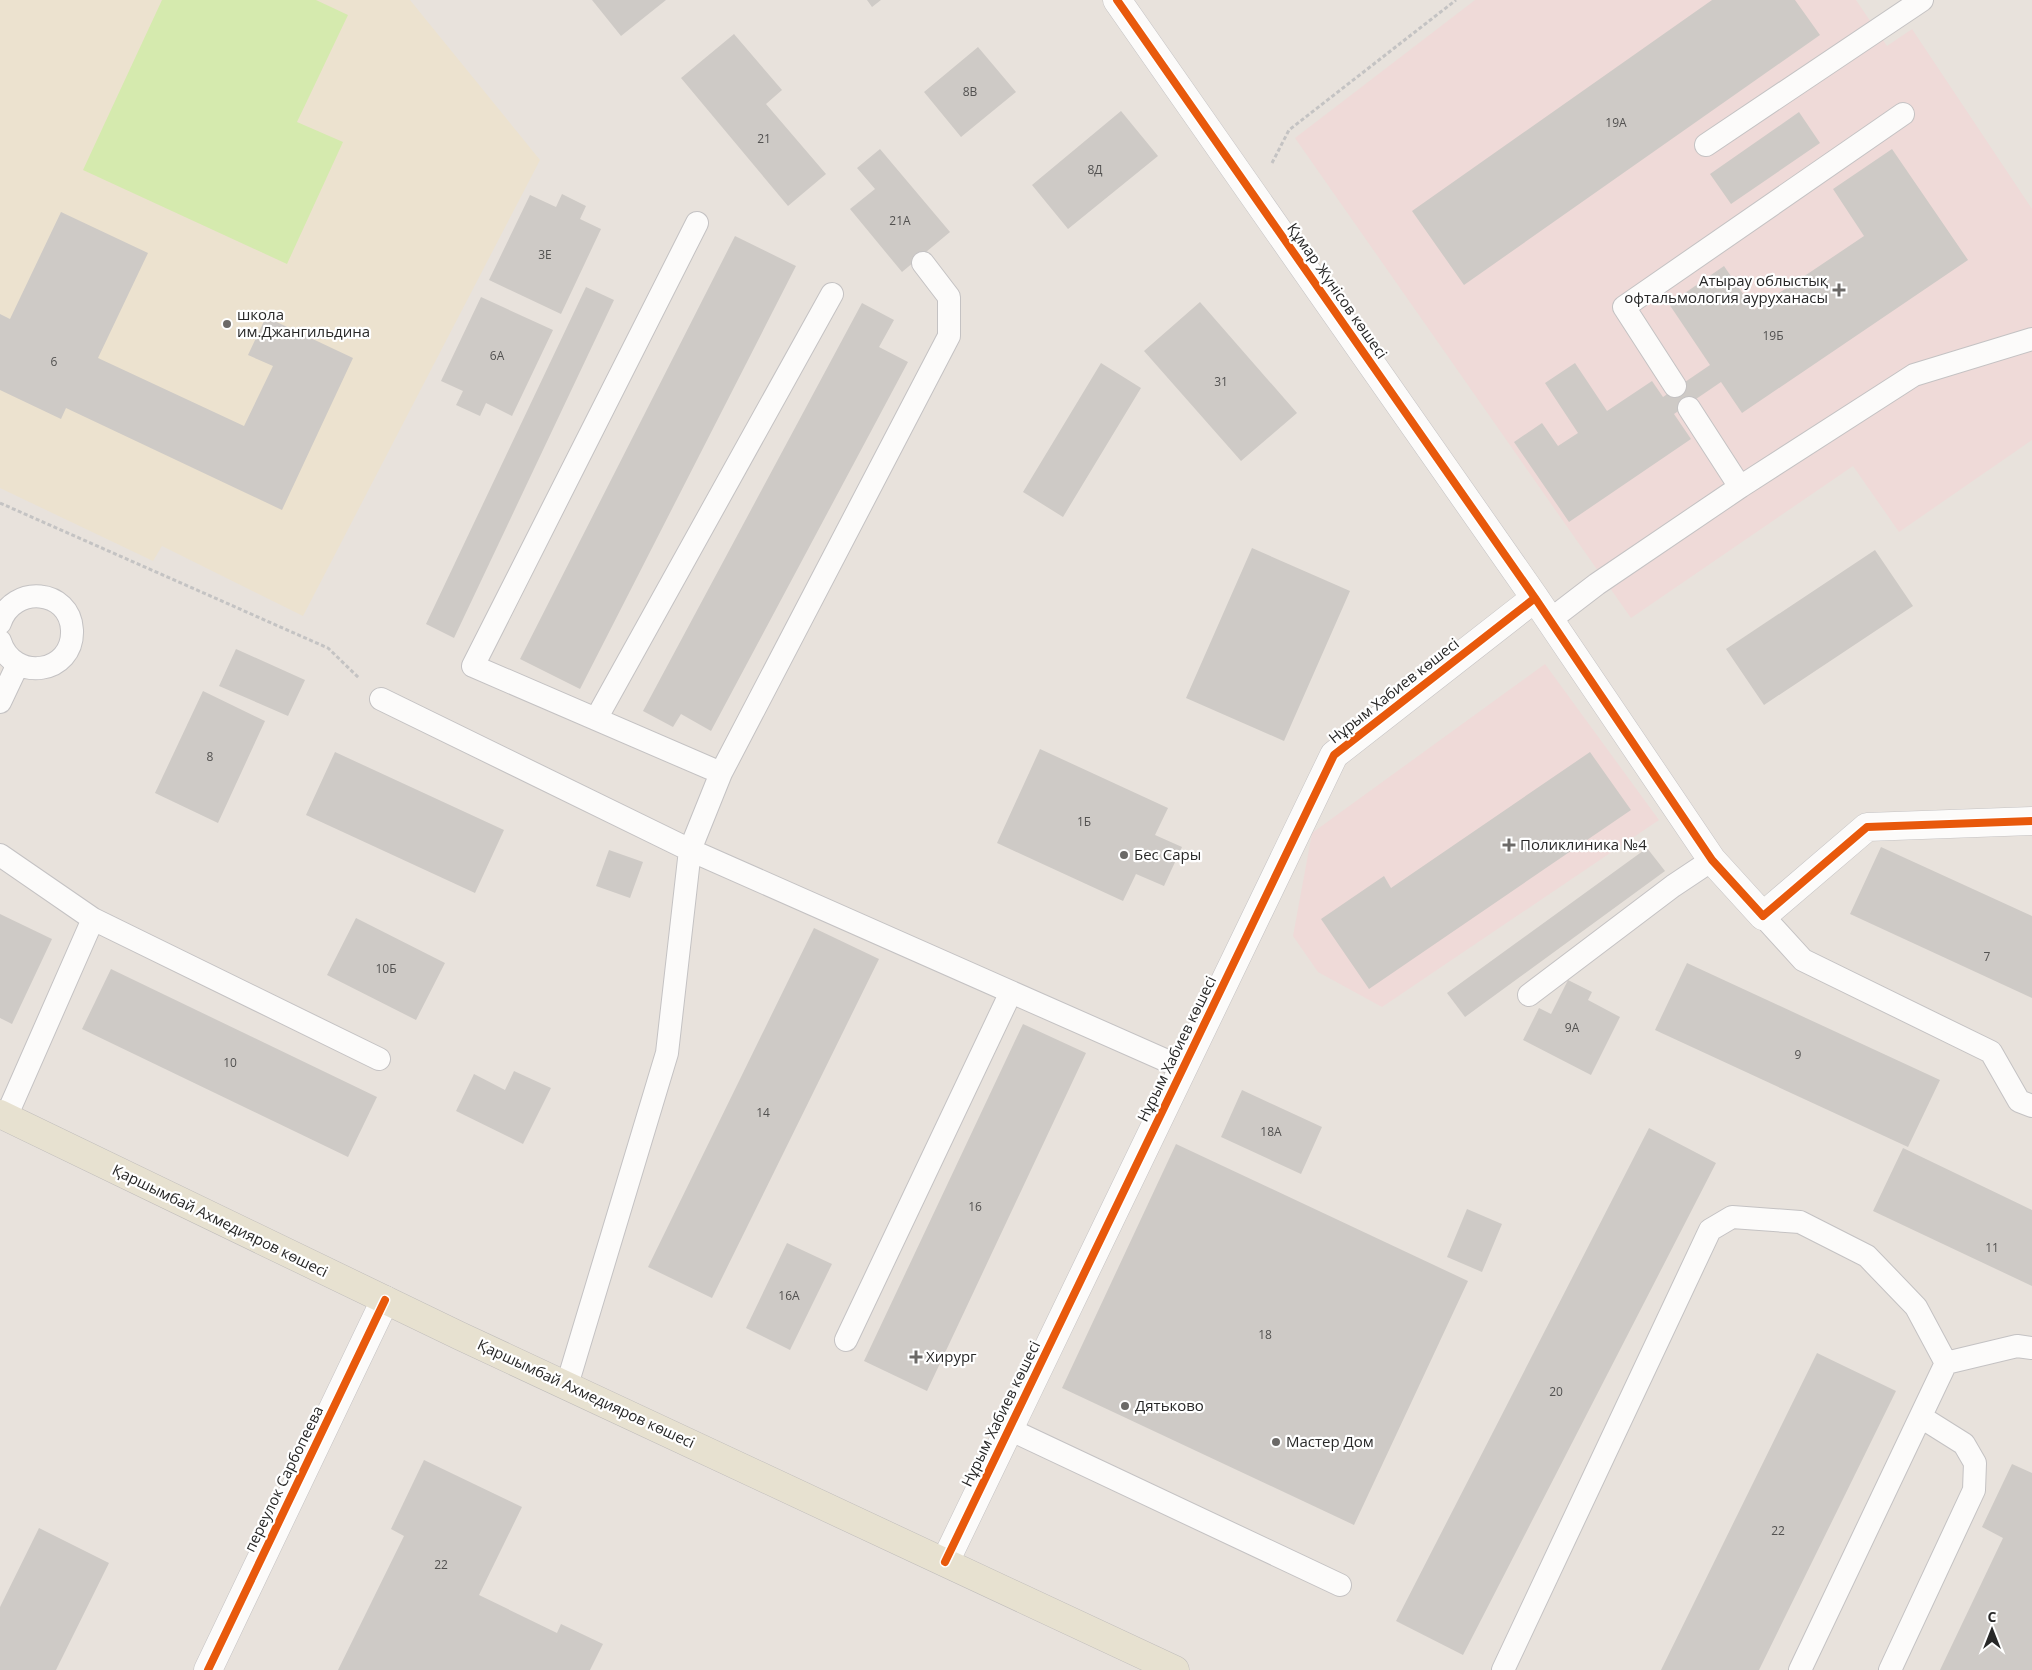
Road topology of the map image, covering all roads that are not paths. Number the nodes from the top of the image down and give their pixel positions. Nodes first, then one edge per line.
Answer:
1 (1117, 0) edge
2 (1922, 0) edge
3 (1903, 114) dead end
4 (1706, 145) dead end
5 (697, 223) dead end
6 (923, 263) dead end
7 (832, 294) dead end
8 (2032, 339) edge
9 (1675, 386) dead end
10 (1689, 408) dead end
11 (1740, 487) junction
12 (1542, 609) junction
13 (0, 623) edge
14 (0, 641) edge
15 (18, 664) junction
16 (381, 699) road end
17 (0, 702) edge
18 (596, 719) junction
19 (721, 773) junction
20 (2032, 821) edge
21 (690, 850) junction
22 (0, 855) edge
23 (1712, 860) junction
24 (1763, 916) junction
25 (93, 919) junction
26 (1011, 992) junction
27 (1529, 996) dead end
28 (379, 1059) dead end
29 (1183, 1068) junction
30 (2032, 1106) edge
31 (3, 1116) edge
32 (385, 1300) junction
33 (846, 1340) dead end
34 (2032, 1348) edge
35 (1946, 1363) junction
36 (567, 1385) junction
37 (1921, 1417) junction
38 (1009, 1429) junction
39 (945, 1562) junction
40 (1340, 1585) dead end
41 (208, 1670) edge
42 (1175, 1670) edge
43 (1503, 1670) edge
44 (1800, 1670) edge
45 (1890, 1670) edge

1 - 12 street, Құмар Жүнісов көшесі
2 - 4 lane
3 - 9 lane
5 - 18 lane
6 - 19 lane
7 - 18 lane
8 - 11 lane
10 - 11 lane
11 - 12 lane
12 - 23 street
12 - 29 street, Нұрым Хабиев көшесі
13 - 15 lane
14 - 15 lane
15 - 17 lane
16 - 21 lane
18 - 19 lane
19 - 21 lane
20 - 24 street
21 - 26 lane
21 - 36 lane
22 - 25 lane
23 - 24 street
23 - 27 lane
24 - 30 lane
25 - 28 lane
25 - 31 lane
26 - 29 lane
26 - 33 lane
29 - 38 street, Нұрым Хабиев көшесі
31 - 32 main road, Қаршымбай Ахмедияров көшесі
32 - 36 main road, Қаршымбай Ахмедияров көшесі
32 - 41 street, переулок Сарбопеева
34 - 35 lane
35 - 37 lane
35 - 43 lane
36 - 39 main road, Қаршымбай Ахмедияров көшесі
37 - 44 lane
37 - 45 lane
38 - 39 street, Нұрым Хабиев көшесі
38 - 40 lane
39 - 42 main road, Қаршымбай Ахмедияров көшесі

